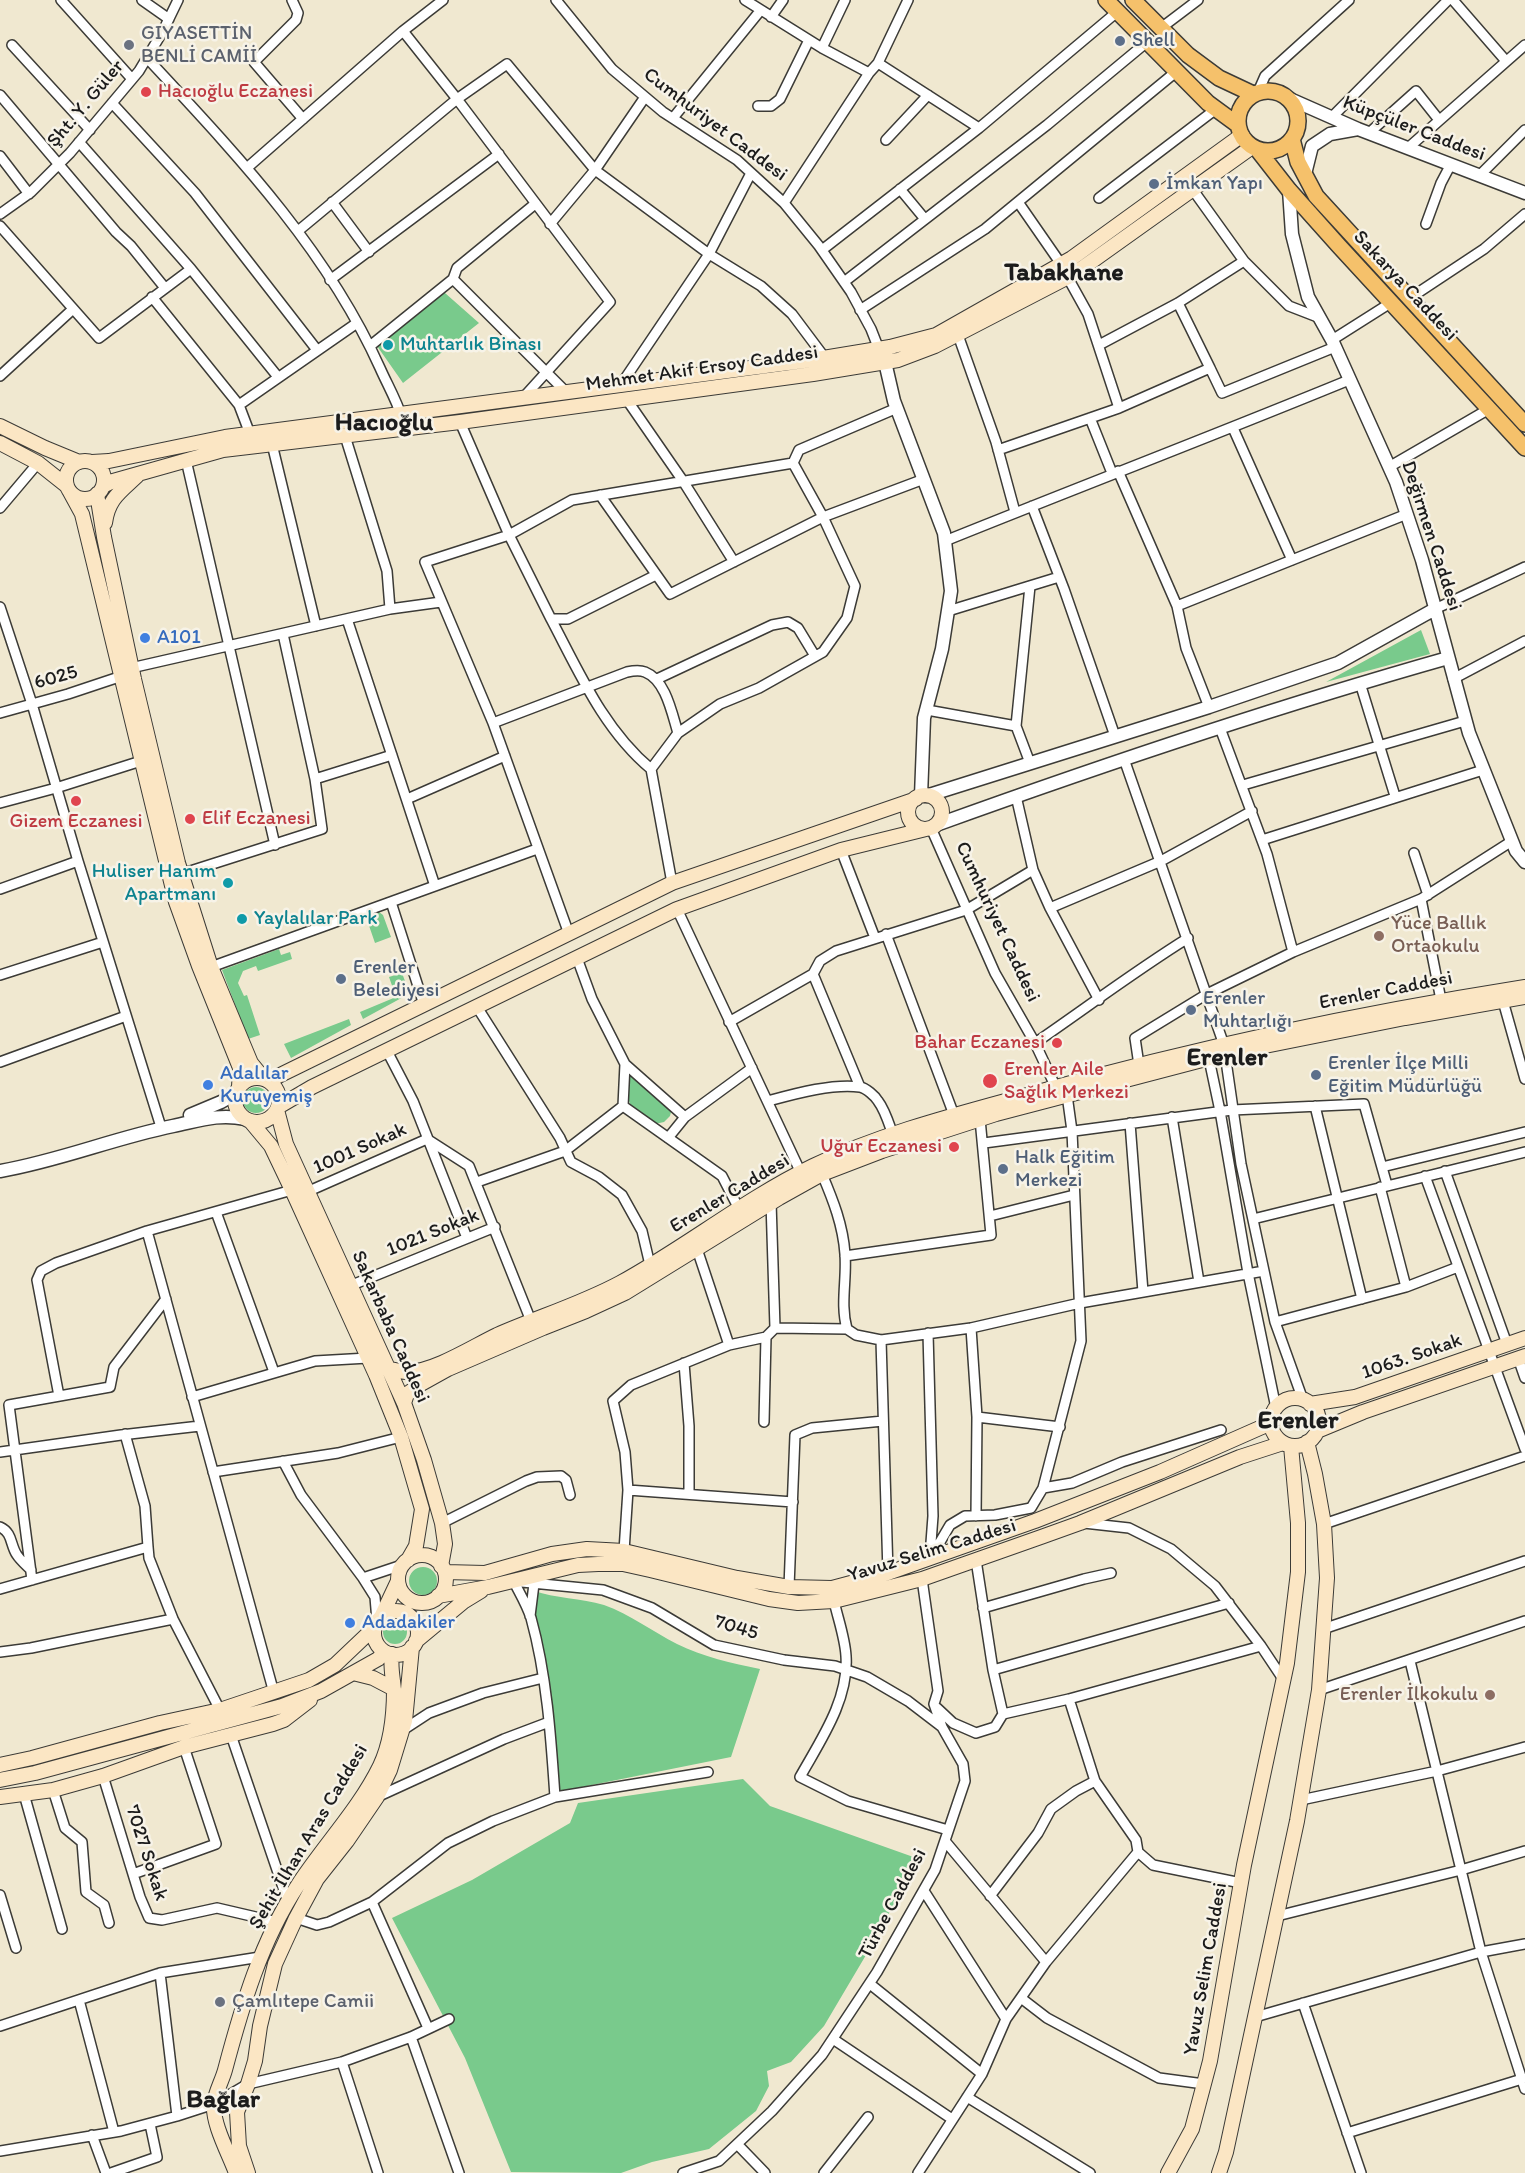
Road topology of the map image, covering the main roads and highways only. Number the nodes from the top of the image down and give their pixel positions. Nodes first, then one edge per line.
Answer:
1 (1106, 0) edge
2 (1133, 0) edge
3 (1256, 93) junction
4 (1247, 139) junction
5 (1292, 139) junction
6 (1525, 424) edge
7 (0, 426) edge
8 (0, 443) edge
9 (1525, 448) edge
10 (86, 462) junction
11 (141, 473) junction
12 (68, 489) junction
13 (100, 490) junction
14 (104, 537) junction
15 (127, 672) junction
16 (921, 797) junction
17 (931, 827) junction
18 (1525, 987) edge
19 (1525, 997) edge
20 (1225, 1050) junction
21 (266, 1080) junction
22 (237, 1090) junction
23 (1061, 1093) junction
24 (277, 1108) junction
25 (248, 1120) junction
26 (1525, 1338) edge
27 (1522, 1357) edge
28 (390, 1369) junction
29 (1307, 1402) junction
30 (404, 1403) junction
31 (1271, 1423) junction
32 (1317, 1431) junction
33 (1306, 1443) junction
34 (1287, 1444) junction
35 (405, 1563) junction
36 (443, 1569) junction
37 (398, 1581) junction
38 (488, 1587) junction
39 (435, 1598) junction
40 (378, 1621) junction
41 (415, 1640) junction
42 (388, 1653) junction
43 (354, 1673) junction
44 (394, 1689) junction
45 (321, 1691) junction
46 (0, 1765) edge
47 (0, 1780) edge
48 (0, 1797) edge
49 (1226, 2152) junction
50 (236, 2173) edge
51 (248, 2173) edge
52 (1168, 2173) edge
53 (1219, 2173) edge
54 (1232, 2173) edge

1 - 4 main road, Sakarya Caddesi
2 - 3 main road
3 - 4 main road
3 - 5 main road
4 - 5 main road
4 - 9 main road, Sakarya Caddesi
4 - 10 main road, Mehmet Akif Ersoy Caddesi
4 - 11 main road, Mehmet Akif Ersoy Caddesi
5 - 6 main road, Sakarya Caddesi
7 - 10 main road
8 - 12 main road
10 - 12 main road
10 - 13 main road
11 - 13 main road, Mehmet Akif Ersoy Caddesi
11 - 14 main road
12 - 13 main road
12 - 15 main road
13 - 14 main road
14 - 15 main road
15 - 21 main road
15 - 22 main road
16 - 17 main road
16 - 17 main road
16 - 21 main road
17 - 24 main road
18 - 20 main road, Erenler Caddesi
19 - 20 main road, Erenler Caddesi
20 - 23 main road, Erenler Caddesi
20 - 23 main road, Erenler Caddesi
21 - 22 main road
21 - 24 main road
22 - 25 main road
23 - 28 main road, Erenler Caddesi
23 - 30 main road, Erenler Caddesi
24 - 25 main road
24 - 28 main road, Sakarbaba Caddesi
25 - 35 main road, Sakarbaba Caddesi
26 - 29 main road, 1063. Sokak
27 - 32 main road, 1063. Sokak
28 - 30 main road, Sakarbaba Caddesi
29 - 31 main road
29 - 32 main road
30 - 36 main road, Sakarbaba Caddesi
31 - 34 main road
31 - 36 main road, Yavuz Selim Caddesi
32 - 33 main road
33 - 34 main road
33 - 49 main road
34 - 38 main road, Yavuz Selim Caddesi
34 - 52 main road, Yavuz Selim Caddesi
35 - 36 main road
35 - 37 main road
36 - 39 main road
37 - 39 main road
37 - 40 main road
38 - 39 main road, Yavuz Selim Caddesi
38 - 41 main road
39 - 41 main road, Şehit İlhan Aras Caddesi
40 - 41 main road
40 - 42 main road
40 - 46 main road
41 - 42 main road
41 - 51 main road, Şehit İlhan Aras Caddesi
42 - 43 main road
42 - 44 main road, Şehit İlhan Aras Caddesi
43 - 44 main road
43 - 45 main road
44 - 50 main road, Şehit İlhan Aras Caddesi
45 - 47 main road
45 - 48 main road
49 - 53 main road
49 - 54 main road

